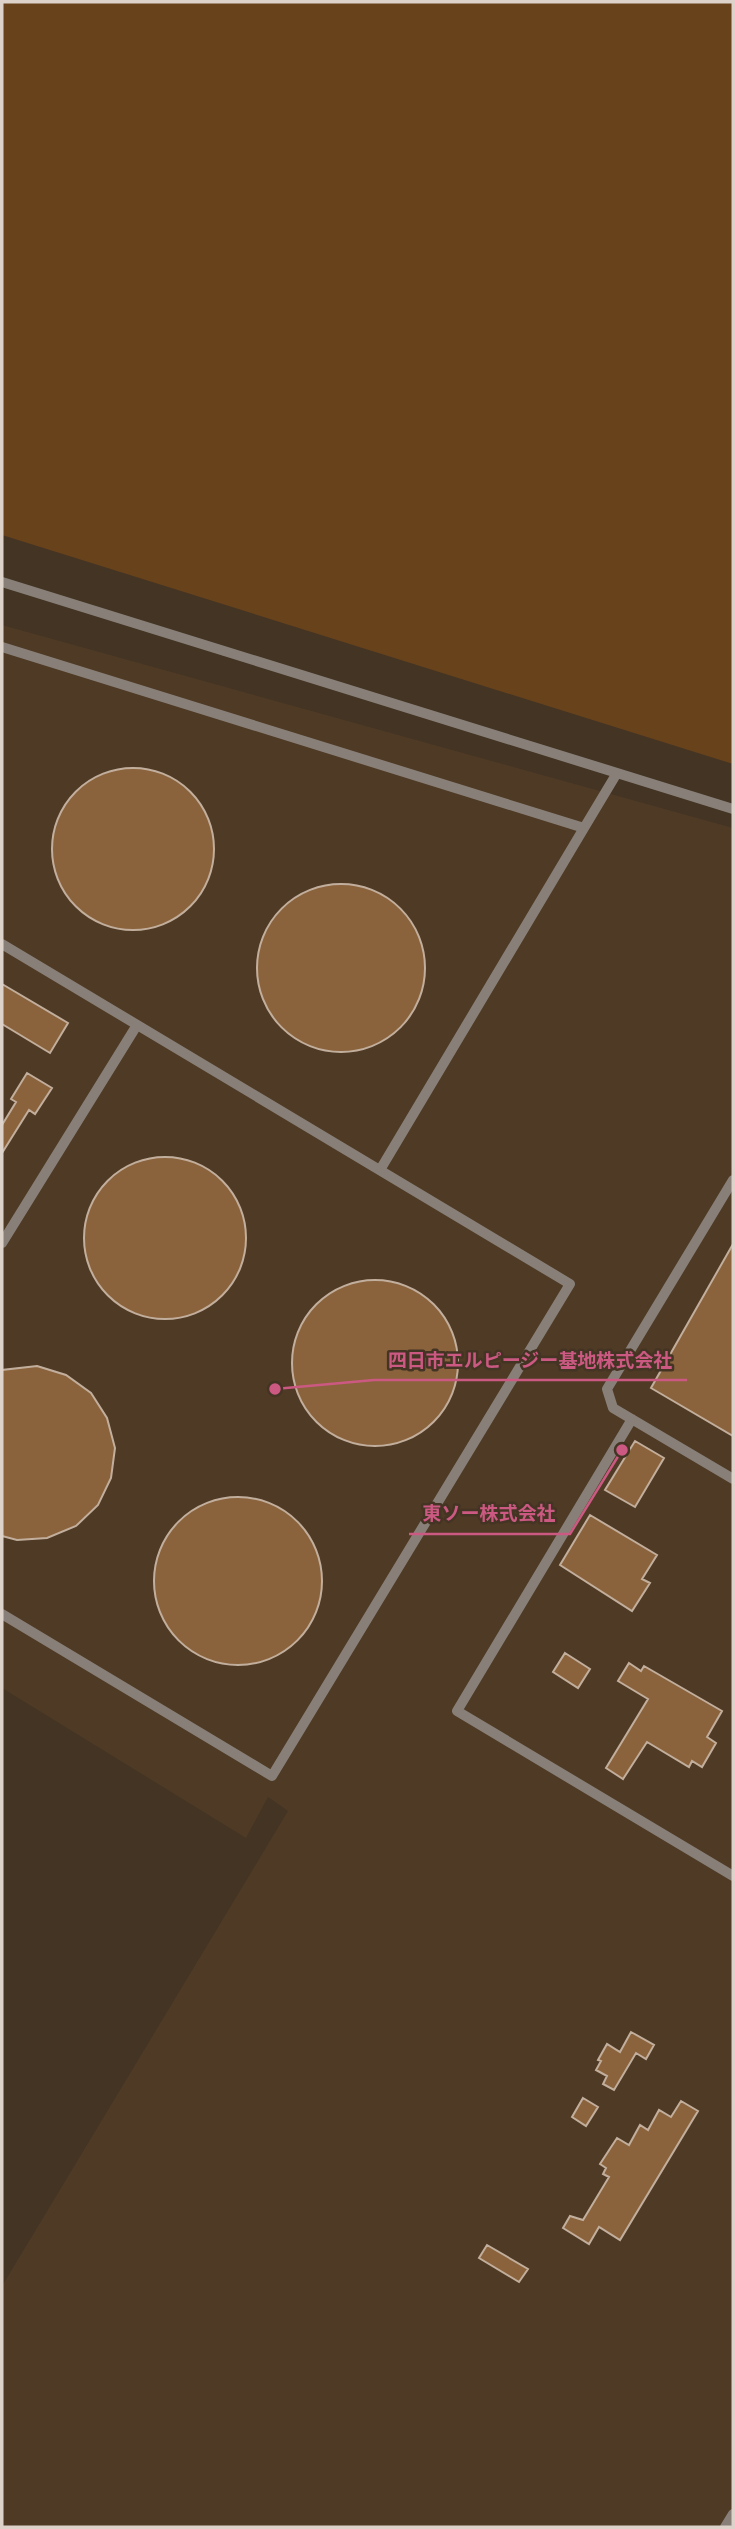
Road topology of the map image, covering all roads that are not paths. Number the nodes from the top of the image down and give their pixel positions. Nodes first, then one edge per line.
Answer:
1 (2, 582) edge
2 (2, 647) edge
3 (617, 773) junction
4 (733, 809) edge
5 (584, 828) junction
6 (2, 944) edge
7 (137, 1025) junction
8 (380, 1170) junction
9 (733, 1180) edge
10 (2, 1243) edge
11 (632, 1419) junction
12 (733, 1479) edge
13 (2, 1614) edge
14 (733, 1876) edge
15 (733, 2514) edge
16 (725, 2527) edge

1 - 3 lane
2 - 5 lane
3 - 4 lane
3 - 5 lane
5 - 8 lane
6 - 7 lane
7 - 8 lane
7 - 10 lane
8 - 13 lane
9 - 11 lane
11 - 12 lane
11 - 14 lane
15 - 16 lane

